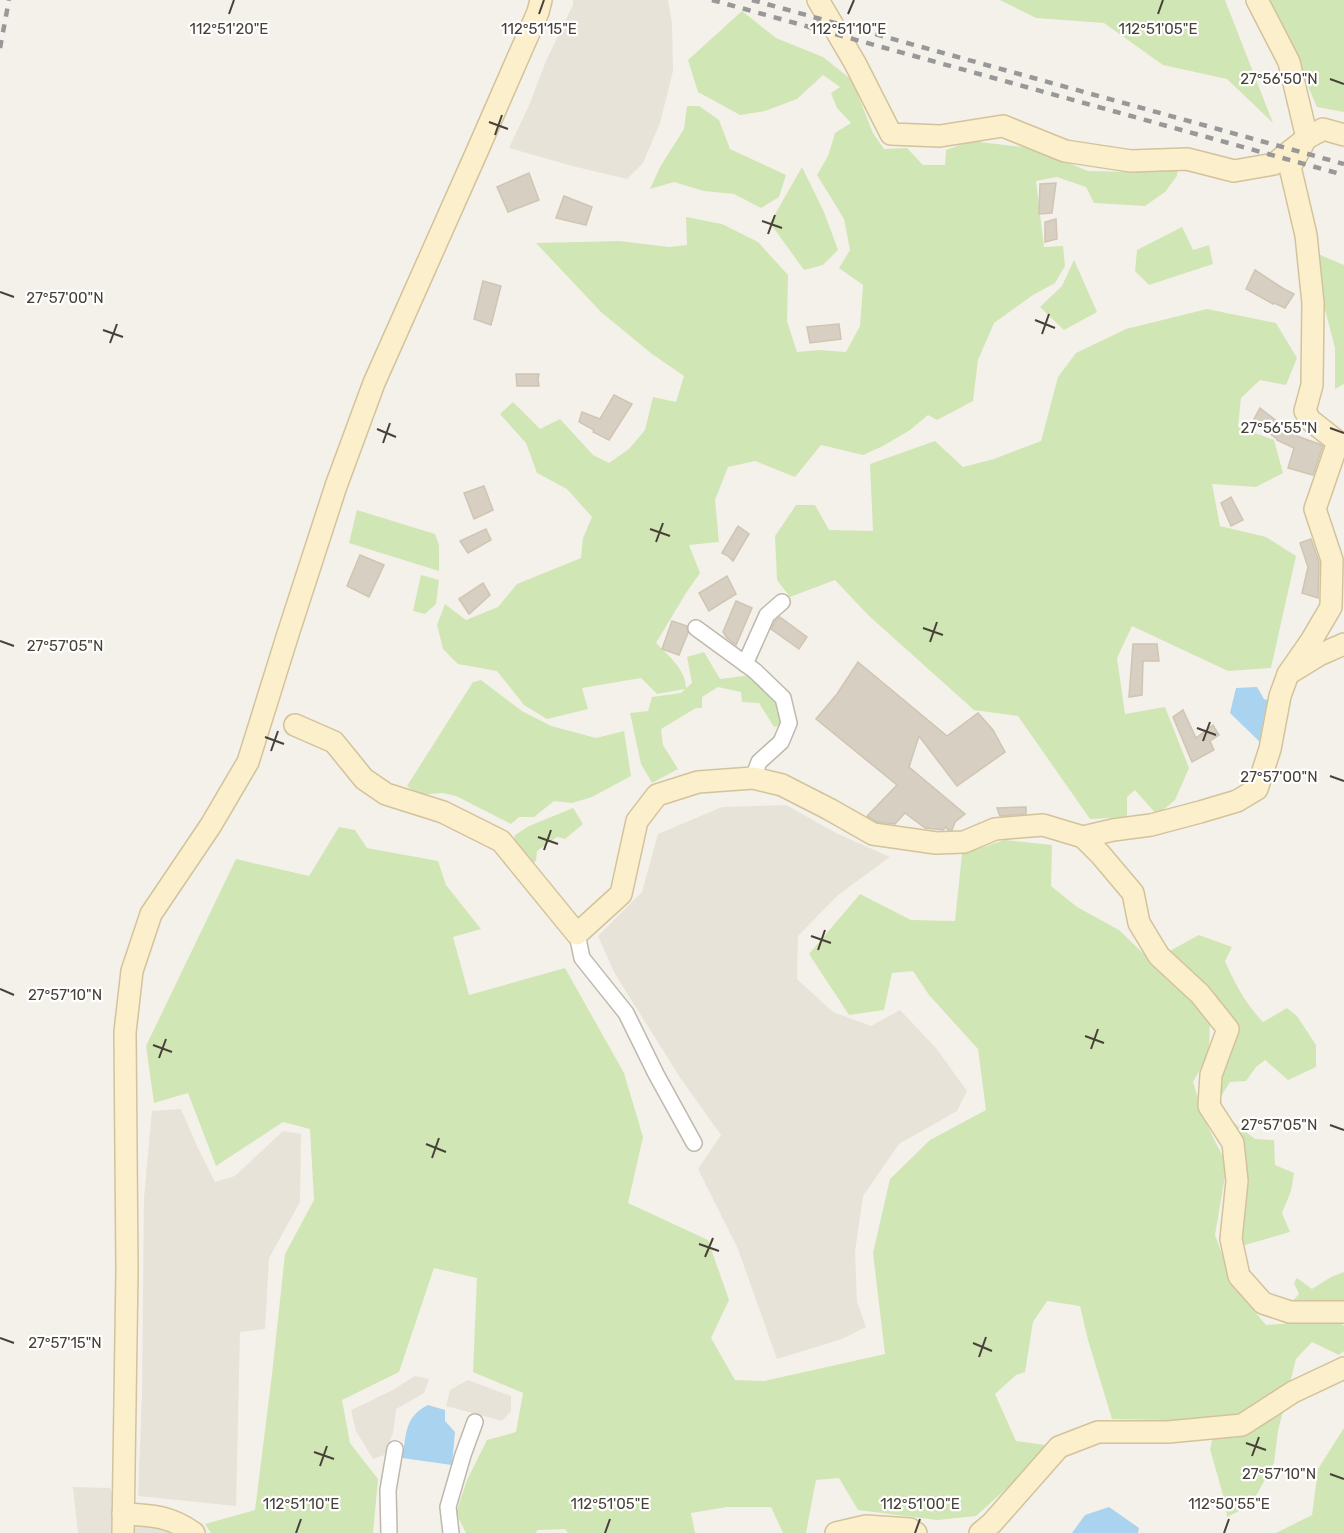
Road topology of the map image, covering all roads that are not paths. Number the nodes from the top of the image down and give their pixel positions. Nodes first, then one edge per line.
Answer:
1 (541, 0) edge
2 (818, 0) edge
3 (1257, 0) edge
4 (1344, 135) edge
5 (1307, 138) junction
6 (782, 602) dead end
7 (696, 628) dead end
8 (1344, 644) edge
9 (745, 664) junction
10 (1288, 674) junction
11 (295, 725) dead end
12 (753, 778) junction
13 (1083, 837) junction
14 (577, 934) junction
15 (694, 1143) dead end
16 (1344, 1312) edge
17 (1344, 1368) edge
18 (476, 1422) dead end
19 (395, 1449) dead end
20 (123, 1523) edge
21 (194, 1533) edge
22 (389, 1533) edge
23 (451, 1533) edge
24 (836, 1533) edge
25 (916, 1533) edge
26 (981, 1533) edge

1 - 20 street
2 - 5 street
3 - 5 street
4 - 5 street
5 - 10 street
6 - 9 street
7 - 9 street
8 - 10 street
9 - 12 street
10 - 13 street
11 - 14 street
12 - 13 street
12 - 14 street
13 - 16 street
14 - 15 street
17 - 26 street
18 - 23 street
19 - 22 street
20 - 21 street
24 - 25 street

